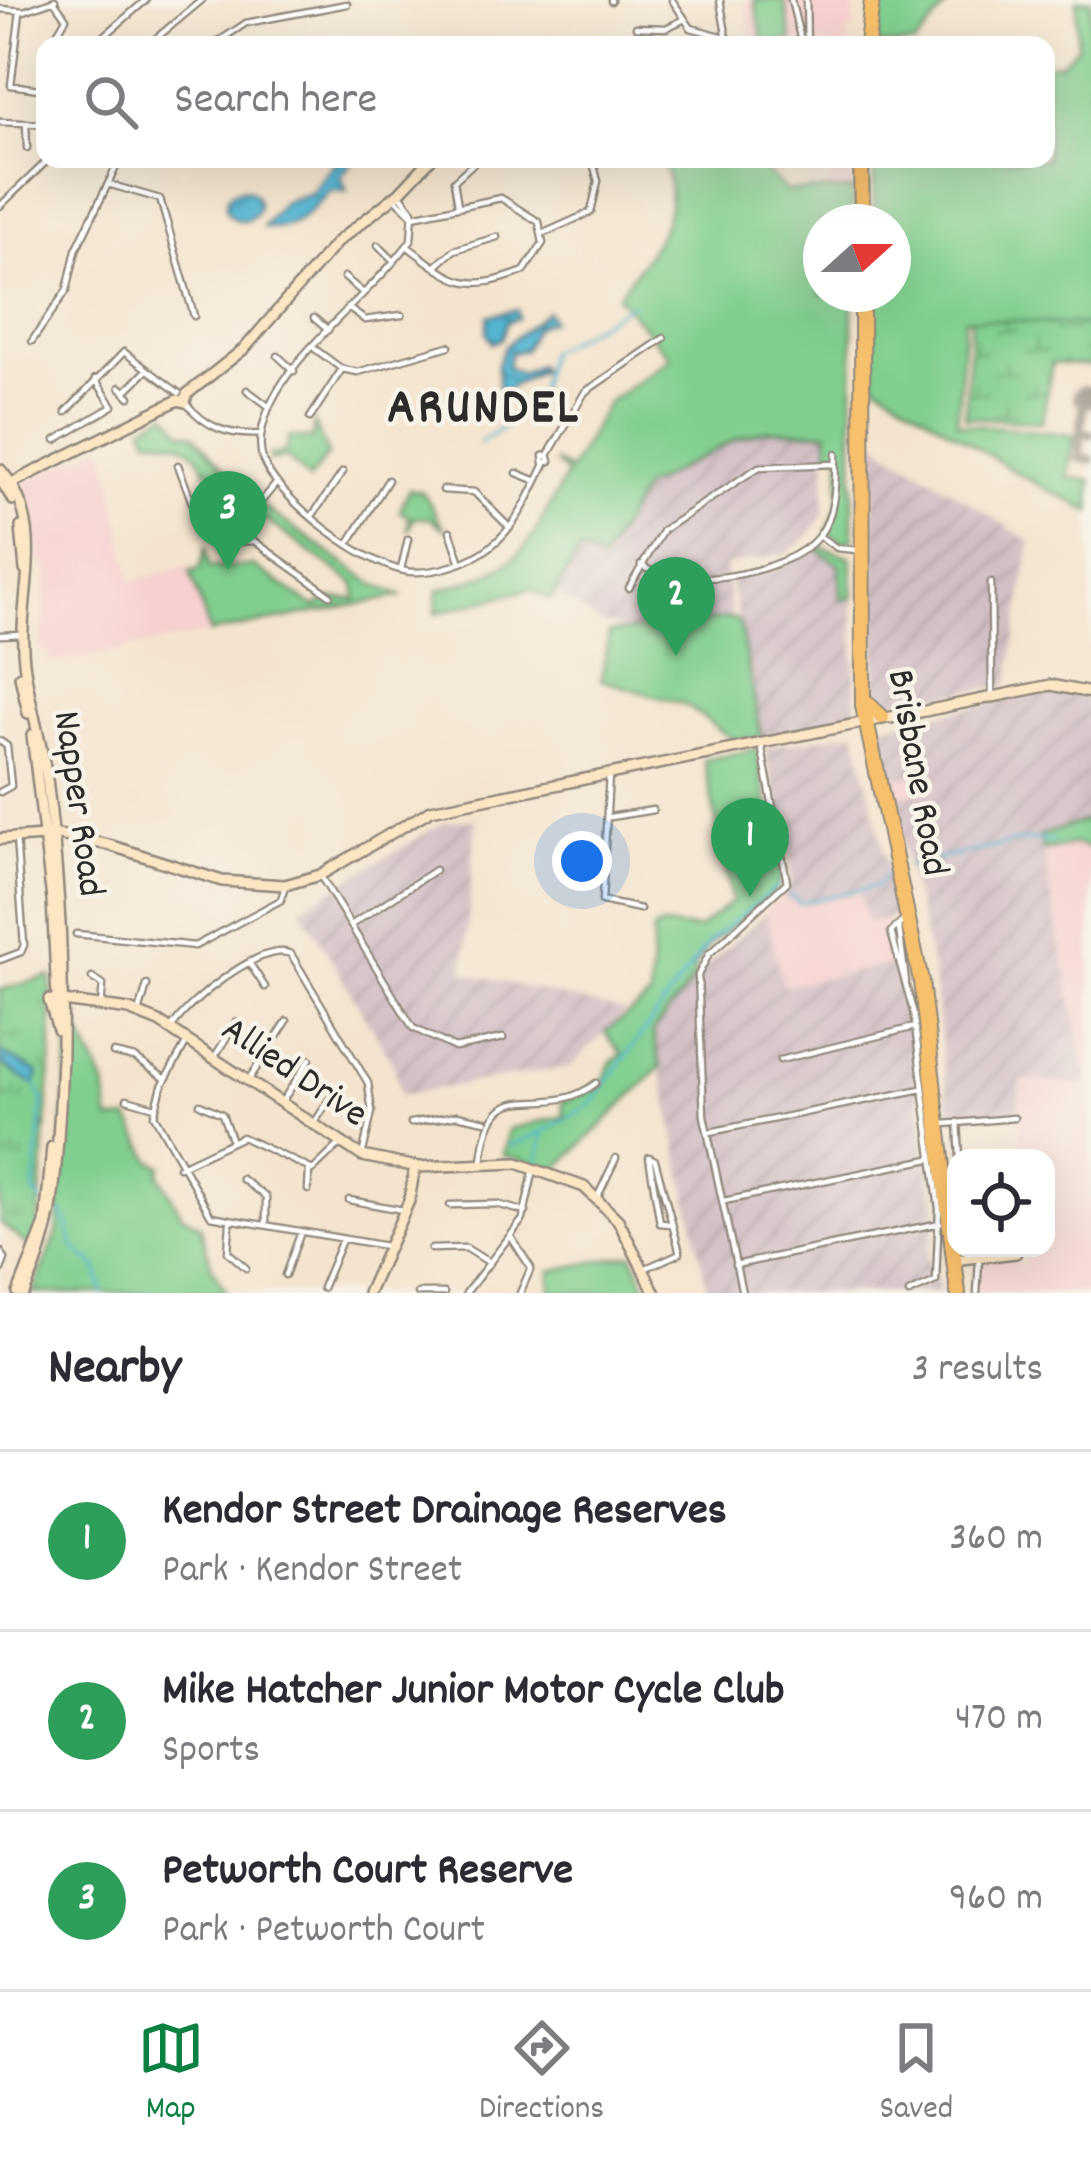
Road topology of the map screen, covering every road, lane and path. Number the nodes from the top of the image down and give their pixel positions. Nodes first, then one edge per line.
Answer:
1 (146, 0) edge
2 (202, 0) edge
3 (672, 0) edge
4 (720, 0) edge
5 (791, 0) edge
6 (806, 0) edge
7 (869, 0) edge
8 (54, 1) edge
9 (193, 4) edge
10 (346, 4) dead end
11 (0, 9) edge
12 (20, 12) junction
13 (684, 19) junction
14 (636, 27) dead end
15 (55, 36) edge
16 (104, 36) edge
17 (158, 36) edge
18 (226, 36) edge
19 (710, 36) edge
20 (727, 36) edge
21 (801, 36) edge
22 (804, 36) edge
23 (865, 36) edge
24 (36, 89) edge
25 (0, 122) edge
26 (26, 123) junction
27 (36, 124) edge
28 (27, 148) dead end
29 (40, 168) edge
30 (116, 168) edge
31 (422, 168) edge
32 (469, 168) edge
33 (594, 168) edge
34 (865, 168) edge
35 (108, 184) junction
36 (396, 193) junction
37 (865, 204) edge
38 (458, 205) junction
39 (0, 206) edge
40 (413, 217) junction
41 (544, 233) junction
42 (497, 237) dead end
43 (378, 245) dead end
44 (407, 246) junction
45 (393, 260) junction
46 (436, 267) junction
47 (344, 278) dead end
48 (362, 292) junction
49 (348, 308) junction
50 (866, 312) edge
51 (194, 316) dead end
52 (402, 316) dead end
53 (314, 318) dead end
54 (328, 331) junction
55 (664, 338) dead end
56 (32, 341) dead end
57 (449, 346) dead end
58 (314, 348) junction
59 (278, 356) dead end
60 (343, 369) junction
61 (146, 371) junction
62 (295, 371) junction
63 (94, 379) junction
64 (248, 390) dead end
65 (125, 392) dead end
66 (182, 398) junction
67 (269, 406) junction
68 (66, 412) dead end
69 (310, 418) dead end
70 (261, 434) junction
71 (56, 440) dead end
72 (836, 454) dead end
73 (835, 464) junction
74 (178, 465) dead end
75 (0, 469) edge
76 (343, 472) dead end
77 (517, 473) dead end
78 (388, 480) dead end
79 (226, 481) dead end
80 (537, 482) junction
81 (6, 483) edge
82 (276, 484) junction
83 (443, 490) dead end
84 (254, 507) junction
85 (312, 516) junction
86 (510, 528) junction
87 (450, 531) dead end
88 (819, 536) junction
89 (408, 539) dead end
90 (244, 540) junction
91 (349, 543) junction
92 (859, 550) junction
93 (461, 562) junction
94 (641, 566) junction
95 (401, 570) junction
96 (991, 584) dead end
97 (629, 588) dead end
98 (330, 595) dead end
99 (20, 634) junction
100 (0, 635) edge
101 (1091, 693) edge
102 (992, 696) junction
103 (870, 721) junction
104 (0, 741) edge
105 (757, 745) junction
106 (609, 776) junction
107 (0, 792) edge
108 (652, 810) dead end
109 (610, 817) junction
110 (49, 839) junction
111 (16, 840) junction
112 (85, 841) junction
113 (0, 842) edge
114 (56, 871) junction
115 (435, 871) dead end
116 (320, 875) junction
117 (285, 884) junction
118 (905, 907) junction
119 (640, 909) dead end
120 (351, 925) junction
121 (898, 927) junction
122 (76, 934) dead end
123 (903, 955) junction
124 (0, 960) edge
125 (250, 964) junction
126 (915, 971) junction
127 (92, 978) dead end
128 (146, 985) dead end
129 (265, 987) dead end
130 (52, 1000) junction
131 (101, 1006) junction
132 (139, 1013) junction
133 (287, 1021) dead end
134 (236, 1022) dead end
135 (915, 1027) junction
136 (170, 1029) junction
137 (503, 1038) dead end
138 (188, 1040) junction
139 (113, 1053) dead end
140 (214, 1058) junction
141 (310, 1060) dead end
142 (780, 1060) dead end
143 (166, 1078) junction
144 (248, 1081) junction
145 (596, 1082) dead end
146 (922, 1089) junction
147 (127, 1099) dead end
148 (329, 1100) dead end
149 (280, 1103) junction
150 (200, 1104) dead end
151 (155, 1107) junction
152 (1014, 1118) dead end
153 (486, 1121) junction
154 (951, 1123) junction
155 (411, 1124) dead end
156 (313, 1125) junction
157 (708, 1132) junction
158 (231, 1139) junction
159 (341, 1144) junction
160 (952, 1149) edge
161 (958, 1149) edge
162 (362, 1156) junction
163 (616, 1158) dead end
164 (930, 1159) junction
165 (482, 1162) junction
166 (415, 1166) junction
167 (179, 1167) junction
168 (533, 1167) junction
169 (310, 1171) junction
170 (242, 1179) dead end
171 (308, 1190) dead end
172 (598, 1198) junction
173 (349, 1200) dead end
174 (722, 1202) junction
175 (450, 1205) dead end
176 (405, 1210) junction
177 (526, 1212) junction
178 (230, 1222) junction
179 (266, 1223) junction
180 (940, 1223) junction
181 (670, 1224) junction
182 (302, 1232) junction
183 (511, 1237) junction
184 (342, 1240) junction
185 (388, 1248) junction
186 (0, 1250) edge
187 (431, 1250) dead end
188 (967, 1258) edge
189 (490, 1263) junction
190 (735, 1265) junction
191 (246, 1268) dead end
192 (937, 1268) junction
193 (644, 1269) junction
194 (0, 1272) edge
195 (285, 1275) dead end
196 (322, 1288) dead end
197 (21, 1293) edge
198 (368, 1293) edge
199 (418, 1293) edge
200 (444, 1293) edge
201 (466, 1293) edge
202 (520, 1293) edge
203 (655, 1293) edge
204 (742, 1293) edge
205 (909, 1293) edge
206 (962, 1293) edge
207 (976, 1293) edge

1 - 16 street
2 - 9 street
3 - 13 street
4 - 20 street
5 - 21 street
6 - 22 street
7 - 23 highway
8 - 12 street
8 - 15 street
9 - 17 street
10 - 18 street
11 - 12 street
12 - 24 street
13 - 14 street
13 - 19 street
25 - 26 street
26 - 27 street
26 - 28 street
29 - 39 street
30 - 35 street
31 - 36 street
32 - 38 street
33 - 41 street
34 - 37 highway
35 - 51 street
35 - 56 street
36 - 40 street
36 - 66 street
38 - 40 street
38 - 41 street
40 - 44 street
41 - 46 street
42 - 46 street
43 - 45 street
44 - 45 street
44 - 46 street
45 - 48 street
47 - 48 street
48 - 49 street
49 - 52 street
49 - 54 street
50 - 92 highway, Brisbane Road
53 - 54 street
54 - 58 street
55 - 80 street
57 - 60 street
58 - 60 street
58 - 62 street
59 - 62 street
60 - 69 street
61 - 63 street
61 - 65 street
61 - 66 street
62 - 67 street
63 - 68 street
63 - 71 street
64 - 67 street
66 - 70 street
66 - 81 street
67 - 70 street
70 - 82 street
72 - 73 street
73 - 88 street
73 - 94 street
74 - 90 street
75 - 81 street, Napper Road
76 - 85 street
77 - 80 street
78 - 91 street
79 - 84 street
80 - 86 street
81 - 99 street, Napper Road
82 - 84 street
82 - 85 street
83 - 86 street
84 - 90 street
85 - 91 street
86 - 93 street
87 - 93 street
88 - 92 street
88 - 94 street
89 - 95 street
90 - 98 street
91 - 95 street
92 - 103 highway, Brisbane Road
92 - 103 highway, Brisbane Road
93 - 95 street
94 - 97 street
96 - 102 street
99 - 100 street
99 - 110 street, Napper Road
101 - 102 street
102 - 103 street
103 - 105 street
103 - 118 highway, Brisbane Road
103 - 126 highway, Brisbane Road
104 - 107 street
105 - 106 street
105 - 157 street
106 - 109 street
106 - 116 street
108 - 109 street
109 - 119 street
110 - 111 street
110 - 112 street
110 - 114 street, Napper Road
110 - 130 street, Napper Road
111 - 113 street
111 - 124 street
112 - 114 street
112 - 117 street
114 - 130 street, Napper Road
115 - 120 street
116 - 117 street
116 - 120 street
117 - 122 street
118 - 121 street
118 - 126 highway, Brisbane Road
120 - 137 street
121 - 123 street
121 - 126 street
123 - 126 street
123 - 126 street
125 - 129 street
125 - 136 street
125 - 162 street
126 - 135 street
126 - 154 highway, Brisbane Road
126 - 188 highway, Brisbane Road
127 - 131 street
128 - 132 street
130 - 131 street, Allied Drive
130 - 197 street, Napper Road
130 - 197 street, Napper Road
131 - 132 street, Allied Drive
132 - 136 street, Allied Drive
133 - 144 street
134 - 140 street
135 - 142 street
135 - 146 street
136 - 138 street, Allied Drive
138 - 140 street, Allied Drive
138 - 143 street
139 - 143 street
140 - 144 street, Allied Drive
141 - 149 street
143 - 151 street
144 - 149 street, Allied Drive
145 - 153 street
146 - 157 street
146 - 164 street
147 - 151 street
148 - 156 street
149 - 156 street, Allied Drive
150 - 158 street
151 - 167 street
152 - 154 street
153 - 155 street
153 - 165 street
154 - 160 highway, Brisbane Road
154 - 161 street
156 - 159 street, Allied Drive
157 - 174 street
158 - 167 street
158 - 169 street
159 - 162 street, Allied Drive
159 - 169 street
162 - 166 street, Allied Drive
163 - 172 street
164 - 174 street
164 - 180 street
165 - 166 street, Allied Drive
165 - 168 street, Allied Drive
166 - 176 street
167 - 178 street
168 - 172 street, Allied Drive
168 - 177 street
169 - 171 street
170 - 179 street
172 - 193 street, Allied Drive
173 - 176 street
174 - 190 street
175 - 177 street
176 - 185 street
177 - 183 street
178 - 179 street
178 - 191 street
179 - 182 street
180 - 190 street
180 - 192 street
181 - 181 street
181 - 193 street
182 - 184 street
182 - 195 street
183 - 189 street
183 - 202 street
184 - 185 street
184 - 196 street
185 - 198 street
186 - 194 street
187 - 189 street
188 - 192 street
188 - 206 highway, Brisbane Road
188 - 207 street
189 - 201 street
190 - 204 street
192 - 205 street
193 - 203 street, Allied Drive
199 - 200 street

